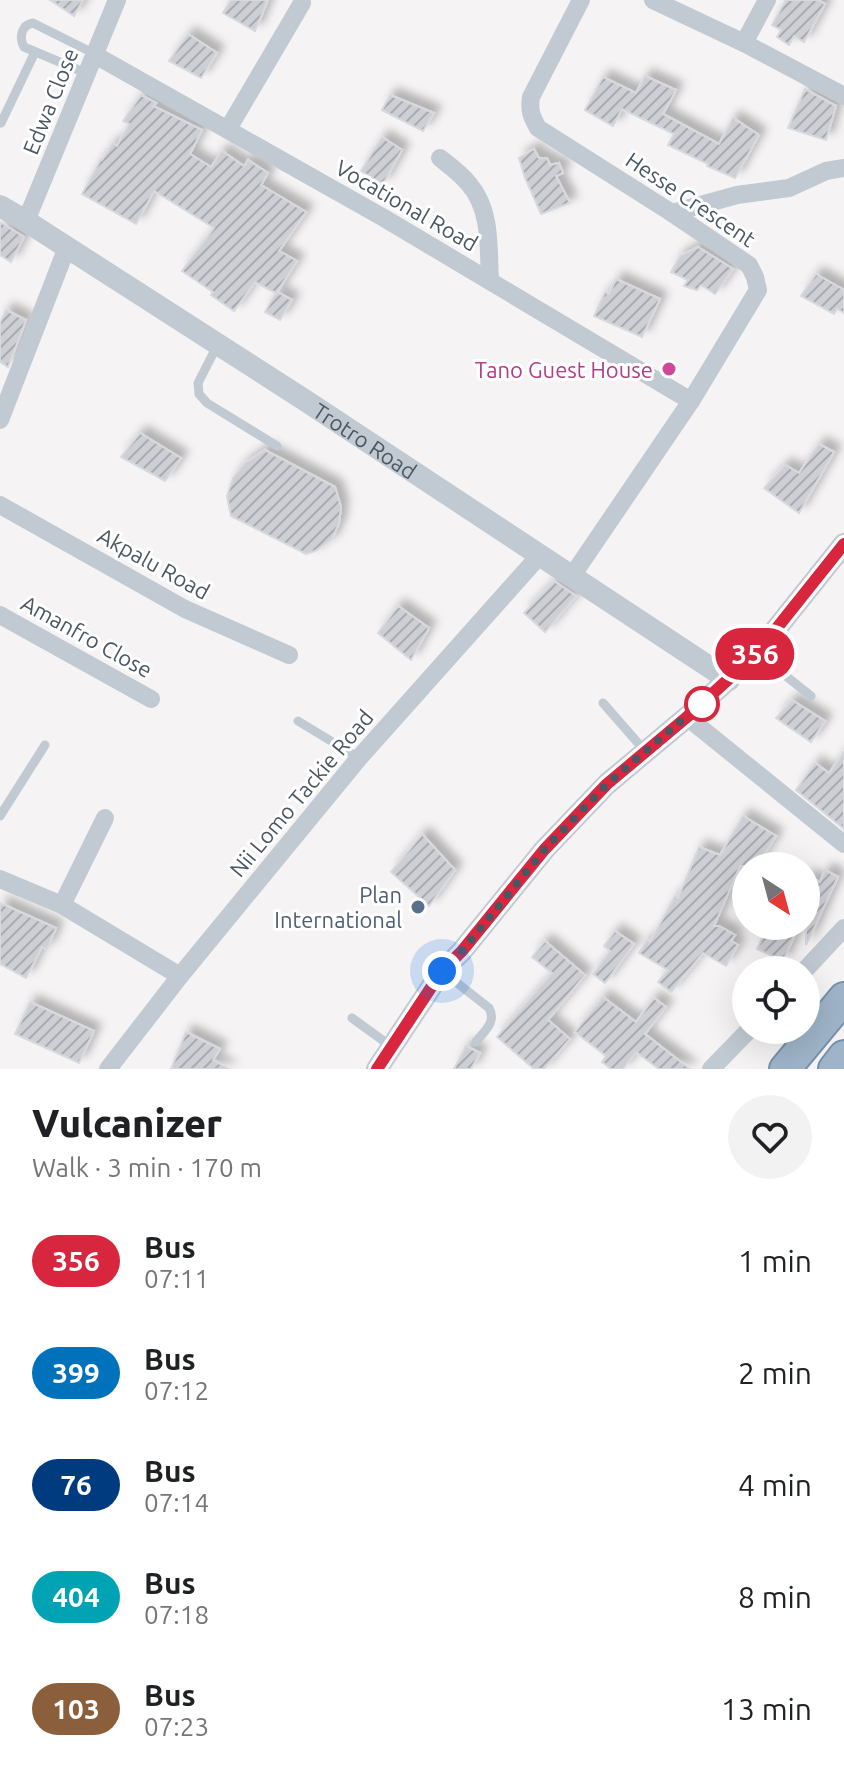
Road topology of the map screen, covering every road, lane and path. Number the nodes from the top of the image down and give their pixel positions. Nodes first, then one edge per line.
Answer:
1 (117, 0) edge
2 (581, 0) edge
3 (653, 0) edge
4 (767, 0) edge
5 (302, 3) dead end
6 (744, 43) junction
7 (35, 52) junction
8 (95, 55) junction
9 (88, 74) junction
10 (844, 96) edge
11 (1, 123) edge
12 (228, 129) junction
13 (440, 158) dead end
14 (844, 168) edge
15 (0, 206) edge
16 (672, 213) junction
17 (26, 221) junction
18 (67, 247) junction
19 (490, 281) junction
20 (218, 344) junction
21 (691, 401) junction
22 (0, 420) edge
23 (277, 446) dead end
24 (0, 505) edge
25 (844, 544) edge
26 (540, 555) junction
27 (572, 576) junction
28 (0, 615) edge
29 (757, 653) junction
30 (289, 655) dead end
31 (729, 680) junction
32 (811, 696) dead end
33 (151, 699) dead end
34 (603, 703) dead end
35 (687, 717) junction
36 (298, 721) dead end
37 (45, 745) dead end
38 (645, 751) junction
39 (359, 758) junction
40 (0, 816) edge
41 (105, 818) dead end
42 (844, 844) edge
43 (0, 879) edge
44 (62, 905) junction
45 (844, 928) edge
46 (818, 956) edge
47 (442, 971) junction
48 (180, 976) junction
49 (844, 998) edge
50 (352, 1018) dead end
51 (476, 1042) dead end
52 (735, 1044) edge
53 (392, 1047) junction
54 (844, 1056) edge
55 (108, 1069) edge
56 (377, 1069) edge
57 (711, 1069) edge
58 (785, 1069) edge
59 (834, 1069) edge

1 - 8 street, Edwa Close
2 - 16 street, Hesse Crescent
3 - 6 street
4 - 6 street
5 - 12 street
6 - 10 street
7 - 8 lane
7 - 9 lane
7 - 11 lane
8 - 9 street, Edwa Close
8 - 12 street, Vocational Road
9 - 17 street, Edwa Close
12 - 19 street, Vocational Road
13 - 19 street
14 - 16 street
15 - 17 street, Trotro Road
16 - 21 street, Hesse Crescent
17 - 18 street, Trotro Road
18 - 20 street, Trotro Road
18 - 22 street
19 - 21 street, Vocational Road
20 - 23 lane
20 - 26 street, Trotro Road
21 - 27 street, Hesse Crescent
24 - 30 street, Akpalu Road
25 - 29 street
26 - 27 street, Trotro Road
26 - 39 street, Nii Lomo Tackie Road
27 - 31 street, Trotro Road
28 - 33 street, Amanfro Close
29 - 31 street
29 - 32 lane
31 - 35 street
34 - 38 lane
35 - 38 street
35 - 42 street
36 - 39 lane
37 - 40 lane
38 - 47 street
39 - 48 street, Nii Lomo Tackie Road
41 - 44 street
43 - 44 street
44 - 48 street
45 - 46 street
47 - 51 lane
47 - 53 street
48 - 55 street, Nii Lomo Tackie Road
49 - 58 highway
50 - 53 lane
52 - 57 street
53 - 56 street
54 - 59 highway

